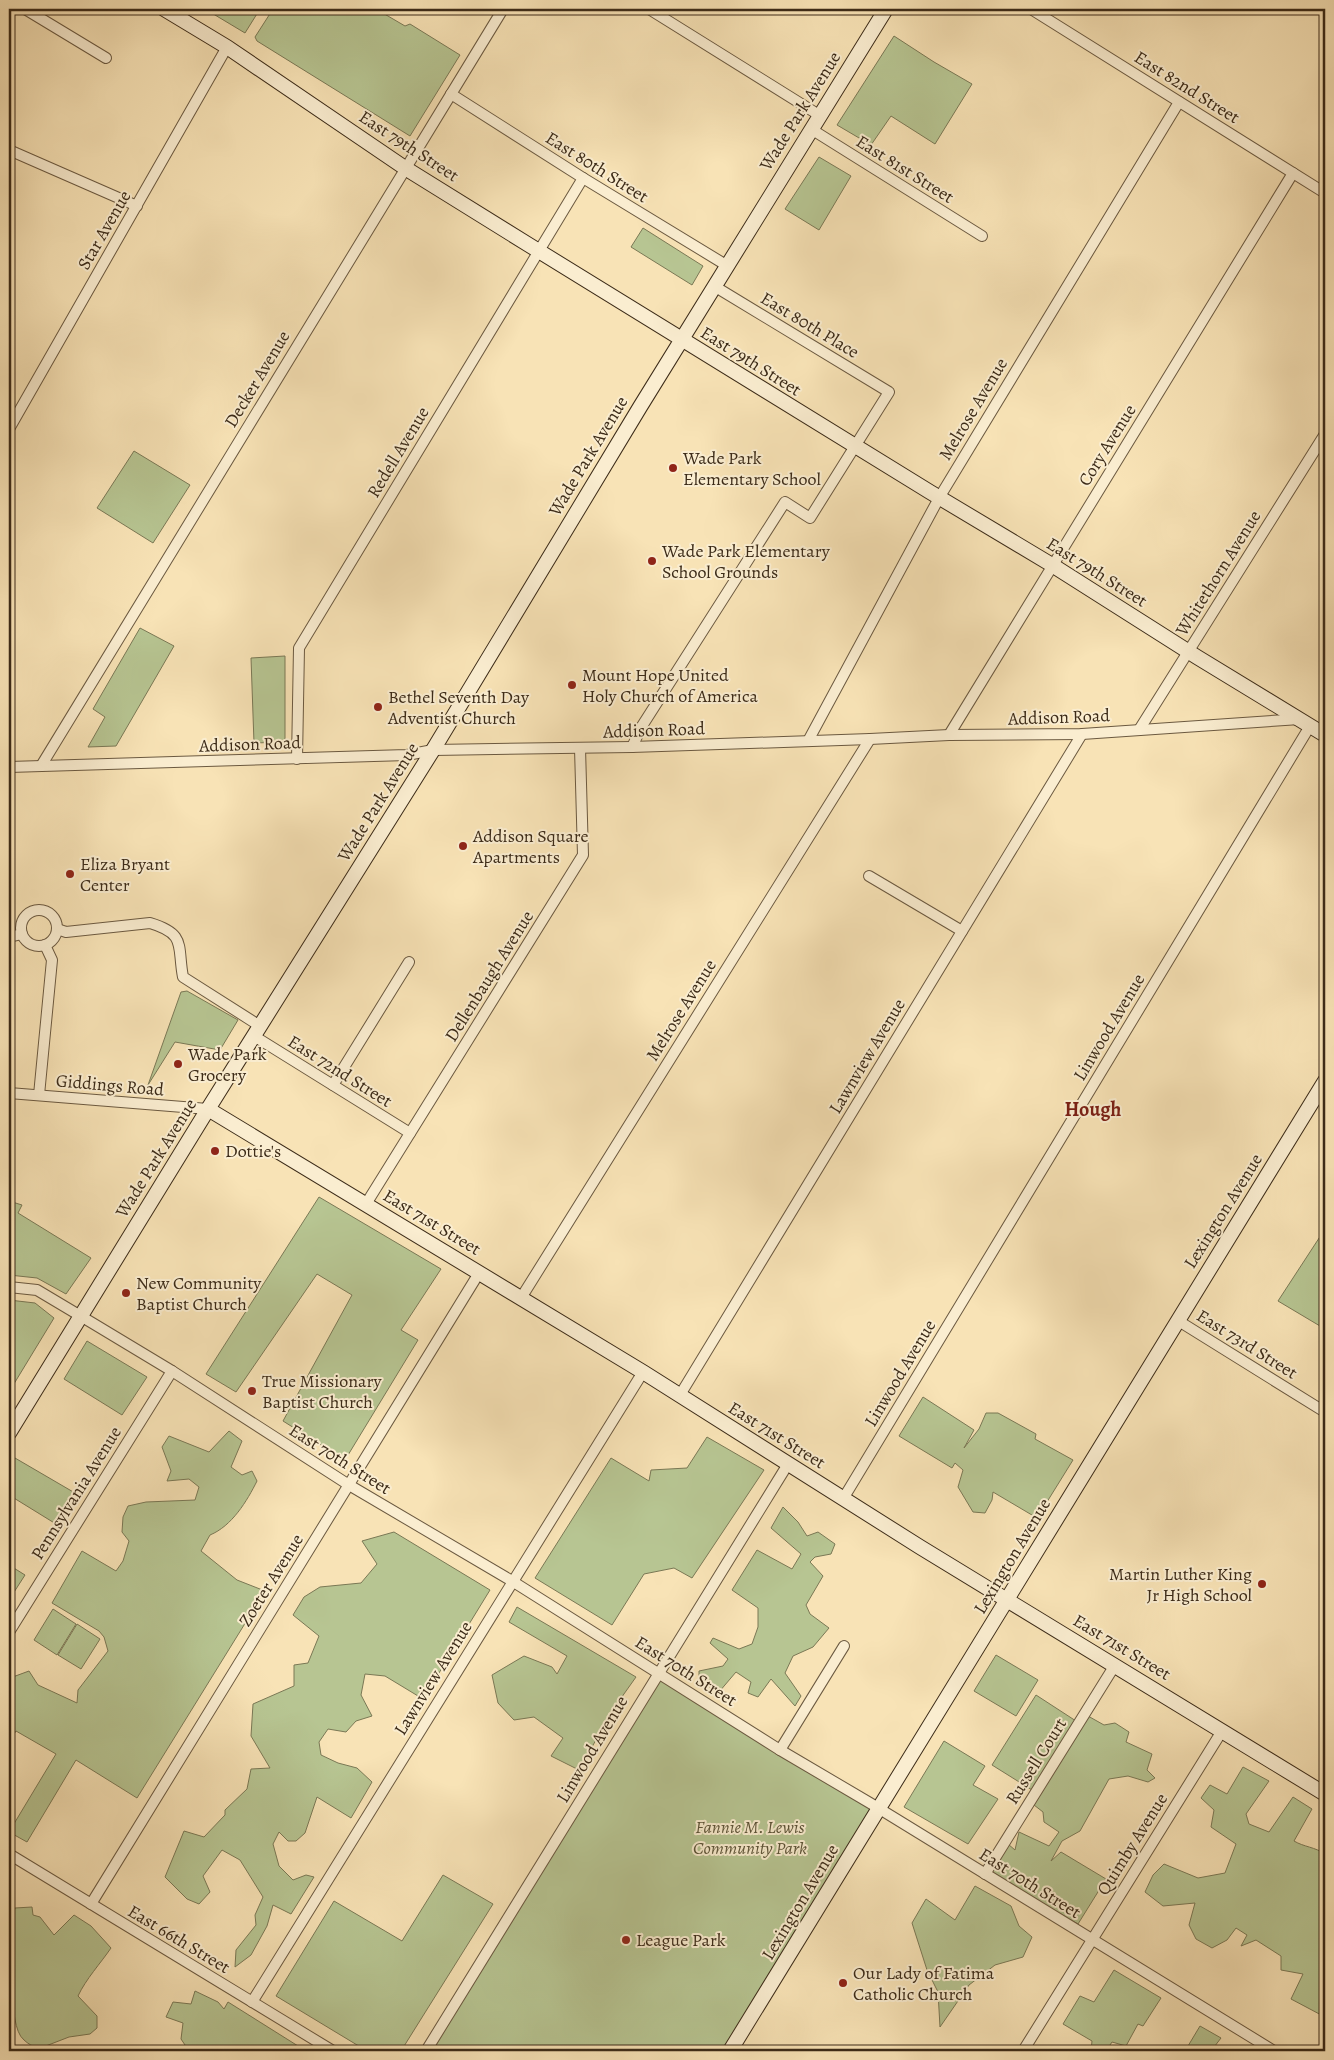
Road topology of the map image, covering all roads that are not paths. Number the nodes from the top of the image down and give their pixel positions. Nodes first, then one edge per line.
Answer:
1 (24, 9) edge
2 (164, 9) edge
3 (503, 9) edge
4 (649, 9) edge
5 (886, 9) edge
6 (1031, 9) edge
7 (226, 47) junction
8 (106, 58) dead end
9 (451, 94) junction
10 (1179, 102) junction
11 (819, 115) junction
12 (811, 129) junction
13 (9, 150) edge
14 (405, 168) junction
15 (1293, 173) junction
16 (583, 178) junction
17 (1325, 193) edge
18 (136, 206) junction
19 (982, 236) dead end
20 (538, 251) junction
21 (726, 266) junction
22 (714, 286) junction
23 (682, 340) junction
24 (9, 429) edge
25 (1325, 434) edge
26 (855, 447) junction
27 (939, 498) junction
28 (1052, 565) junction
29 (1187, 652) junction
30 (1305, 722) junction
31 (1138, 730) junction
32 (1082, 734) junction
33 (949, 735) junction
34 (1325, 735) edge
35 (870, 739) junction
36 (808, 741) junction
37 (632, 747) junction
38 (580, 748) junction
39 (433, 750) junction
40 (297, 759) junction
41 (40, 766) junction
42 (9, 767) edge
43 (869, 876) dead end
44 (57, 929) junction
45 (962, 932) junction
46 (22, 934) junction
47 (9, 937) edge
48 (45, 945) junction
49 (409, 962) dead end
50 (257, 1031) junction
51 (1325, 1081) edge
52 (333, 1085) junction
53 (9, 1093) edge
54 (39, 1095) junction
55 (208, 1109) junction
56 (410, 1133) junction
57 (366, 1204) junction
58 (479, 1272) junction
59 (9, 1287) edge
60 (521, 1298) junction
61 (81, 1316) junction
62 (1178, 1320) junction
63 (172, 1371) junction
64 (643, 1372) junction
65 (680, 1395) junction
66 (1325, 1412) edge
67 (9, 1433) edge
68 (788, 1464) junction
69 (349, 1485) junction
70 (843, 1499) junction
71 (512, 1581) junction
72 (1007, 1600) junction
73 (9, 1632) edge
74 (844, 1646) dead end
75 (1115, 1665) junction
76 (658, 1672) junction
77 (1222, 1730) junction
78 (780, 1750) junction
79 (1325, 1794) edge
80 (880, 1809) junction
81 (9, 1854) edge
82 (985, 1874) junction
83 (90, 1904) junction
84 (1091, 1940) junction
85 (252, 2002) junction
86 (333, 2051) edge
87 (426, 2051) edge
88 (730, 2051) edge
89 (1023, 2051) edge
90 (1274, 2051) edge

1 - 8 street
2 - 7 street, East 79th Street
3 - 9 street, Decker Avenue
4 - 11 street
5 - 11 street, Wade Park Avenue
6 - 10 street, East 82nd Street
7 - 14 street, East 79th Street
7 - 18 street, Star Avenue
9 - 14 street, Decker Avenue
9 - 16 street, East 80th Street
10 - 15 street, East 82nd Street
10 - 27 street, Melrose Avenue
11 - 12 street, Wade Park Avenue
12 - 19 street, East 81st Street
12 - 21 street, Wade Park Avenue
13 - 18 street
14 - 20 street, East 79th Street
14 - 41 street, Decker Avenue
15 - 17 street, East 82nd Street
15 - 28 street, Cory Avenue
16 - 20 street, Redell Avenue
16 - 21 street, East 80th Street
18 - 24 street, Star Avenue
20 - 23 street, East 79th Street
20 - 40 street, Redell Avenue
21 - 22 street, Wade Park Avenue
22 - 23 street, Wade Park Avenue
22 - 26 street, East 80th Place
23 - 26 street, East 79th Street
23 - 39 street, Wade Park Avenue
25 - 29 street, Whitethorn Avenue
26 - 27 street, East 79th Street
26 - 37 street
27 - 28 street, East 79th Street
27 - 36 street, Melrose Avenue
28 - 29 street, East 79th Street
28 - 33 street, Cory Avenue
29 - 30 street, East 79th Street
29 - 31 street, Whitethorn Avenue
30 - 31 street, Addison Road
30 - 34 street, East 79th Street
30 - 70 street, Linwood Avenue
31 - 32 street, Addison Road
32 - 33 street, Addison Road
32 - 45 street, Lawnview Avenue
33 - 35 street, Addison Road
35 - 36 street, Addison Road
35 - 60 street, Melrose Avenue
36 - 37 street, Addison Road
37 - 38 street, Addison Road
38 - 39 street, Addison Road
38 - 56 street, Dellenbaugh Avenue
39 - 40 street, Addison Road
39 - 50 street, Wade Park Avenue
40 - 41 street, Addison Road
41 - 42 street, Addison Road
43 - 45 street
44 - 46 street
44 - 48 street
44 - 50 street, East 72nd Street
45 - 65 street, Lawnview Avenue
46 - 47 street
46 - 48 street
48 - 54 street
49 - 52 street
50 - 52 street, East 72nd Street
50 - 55 street, Wade Park Avenue
51 - 62 street, Lexington Avenue
52 - 56 street, East 72nd Street
53 - 54 street, Giddings Road
54 - 55 street, Giddings Road
55 - 57 street, East 71st Street
55 - 61 street, Wade Park Avenue
56 - 57 street, Dellenbaugh Avenue
57 - 58 street, East 71st Street
58 - 60 street, East 71st Street
58 - 69 street, Zoeter Avenue
59 - 61 street, East 70th Street
60 - 64 street, East 71st Street
61 - 63 street, East 70th Street
61 - 67 street, Wade Park Avenue
62 - 66 street, East 73rd Street
62 - 72 street, Lexington Avenue
63 - 69 street, East 70th Street
63 - 73 street, Pennsylvania Avenue
64 - 65 street, East 71st Street
64 - 71 street, Lawnview Avenue
65 - 68 street, East 71st Street
68 - 70 street, East 71st Street
68 - 76 street, Linwood Avenue
69 - 71 street, East 70th Street
69 - 83 street, Zoeter Avenue
70 - 72 street, East 71st Street
71 - 76 street, East 70th Street
71 - 85 street, Lawnview Avenue
72 - 75 street, East 71st Street
72 - 80 street, Lexington Avenue
74 - 78 street
75 - 77 street, East 71st Street
75 - 82 street, Russell Court
76 - 78 street, East 70th Street
76 - 87 street, Linwood Avenue
77 - 79 street, East 71st Street
77 - 84 street, Quimby Avenue
78 - 80 street, East 70th Street
80 - 82 street, East 70th Street
80 - 88 street, Lexington Avenue
81 - 83 street, East 66th Street
82 - 84 street, East 70th Street
83 - 85 street, East 66th Street
84 - 89 street, Quimby Avenue
84 - 90 street, East 70th Street
85 - 86 street, East 66th Street

